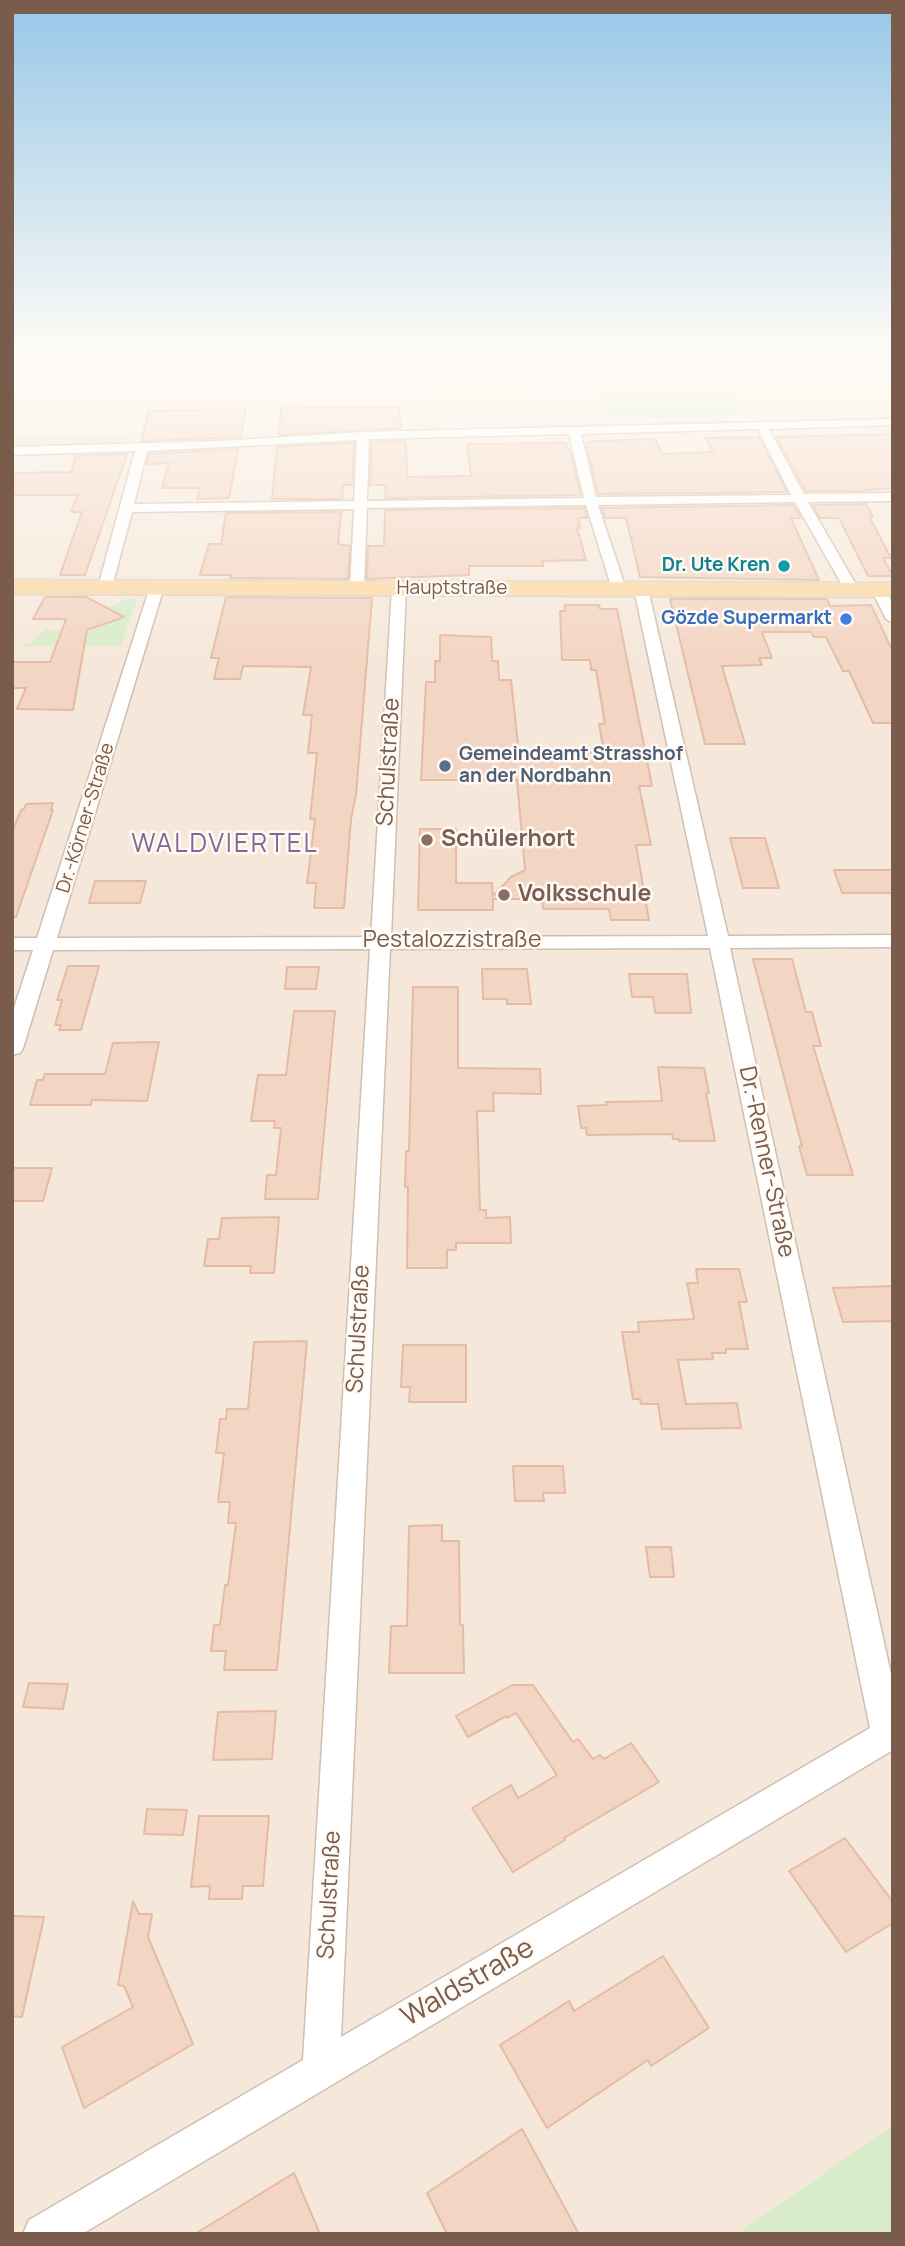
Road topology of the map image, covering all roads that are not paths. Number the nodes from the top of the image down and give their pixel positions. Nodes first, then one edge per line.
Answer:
1 (140, 455) edge
2 (362, 455) edge
3 (580, 455) edge
4 (777, 455) edge
5 (893, 497) edge
6 (800, 500) junction
7 (591, 502) junction
8 (361, 504) junction
9 (128, 508) junction
10 (12, 587) edge
11 (106, 587) junction
12 (156, 587) junction
13 (357, 588) junction
14 (399, 589) junction
15 (630, 589) junction
16 (885, 589) edge
17 (852, 590) junction
18 (893, 620) edge
19 (379, 941) junction
20 (719, 941) junction
21 (893, 941) edge
22 (12, 944) edge
23 (47, 944) junction
24 (12, 1048) edge
25 (890, 1734) edge
26 (321, 2069) junction
27 (43, 2234) edge

1 - 9 street
2 - 8 street
3 - 7 street, Dr.-Renner-Straße
4 - 6 street
5 - 6 street
6 - 7 street
6 - 17 street
7 - 8 street
7 - 15 street, Dr.-Renner-Straße
8 - 9 street
8 - 13 street
9 - 11 street
10 - 11 main road, Hauptstraße
11 - 12 main road, Hauptstraße
12 - 13 main road, Hauptstraße
12 - 23 street, Dr.-Körner-Straße
13 - 14 main road, Hauptstraße
14 - 15 main road, Hauptstraße
14 - 19 street, Schulstraße
15 - 17 main road, Hauptstraße
15 - 20 street, Dr.-Renner-Straße
16 - 17 main road, Hauptstraße
16 - 18 street
19 - 20 street, Pestalozzistraße
19 - 23 street, Pestalozzistraße
19 - 26 street, Schulstraße
20 - 21 street, Pestalozzistraße
20 - 25 street, Dr.-Renner-Straße
22 - 23 street, Pestalozzistraße
23 - 24 street, Dr.-Körner-Straße
25 - 26 street, Waldstraße
26 - 27 street, Waldstraße

